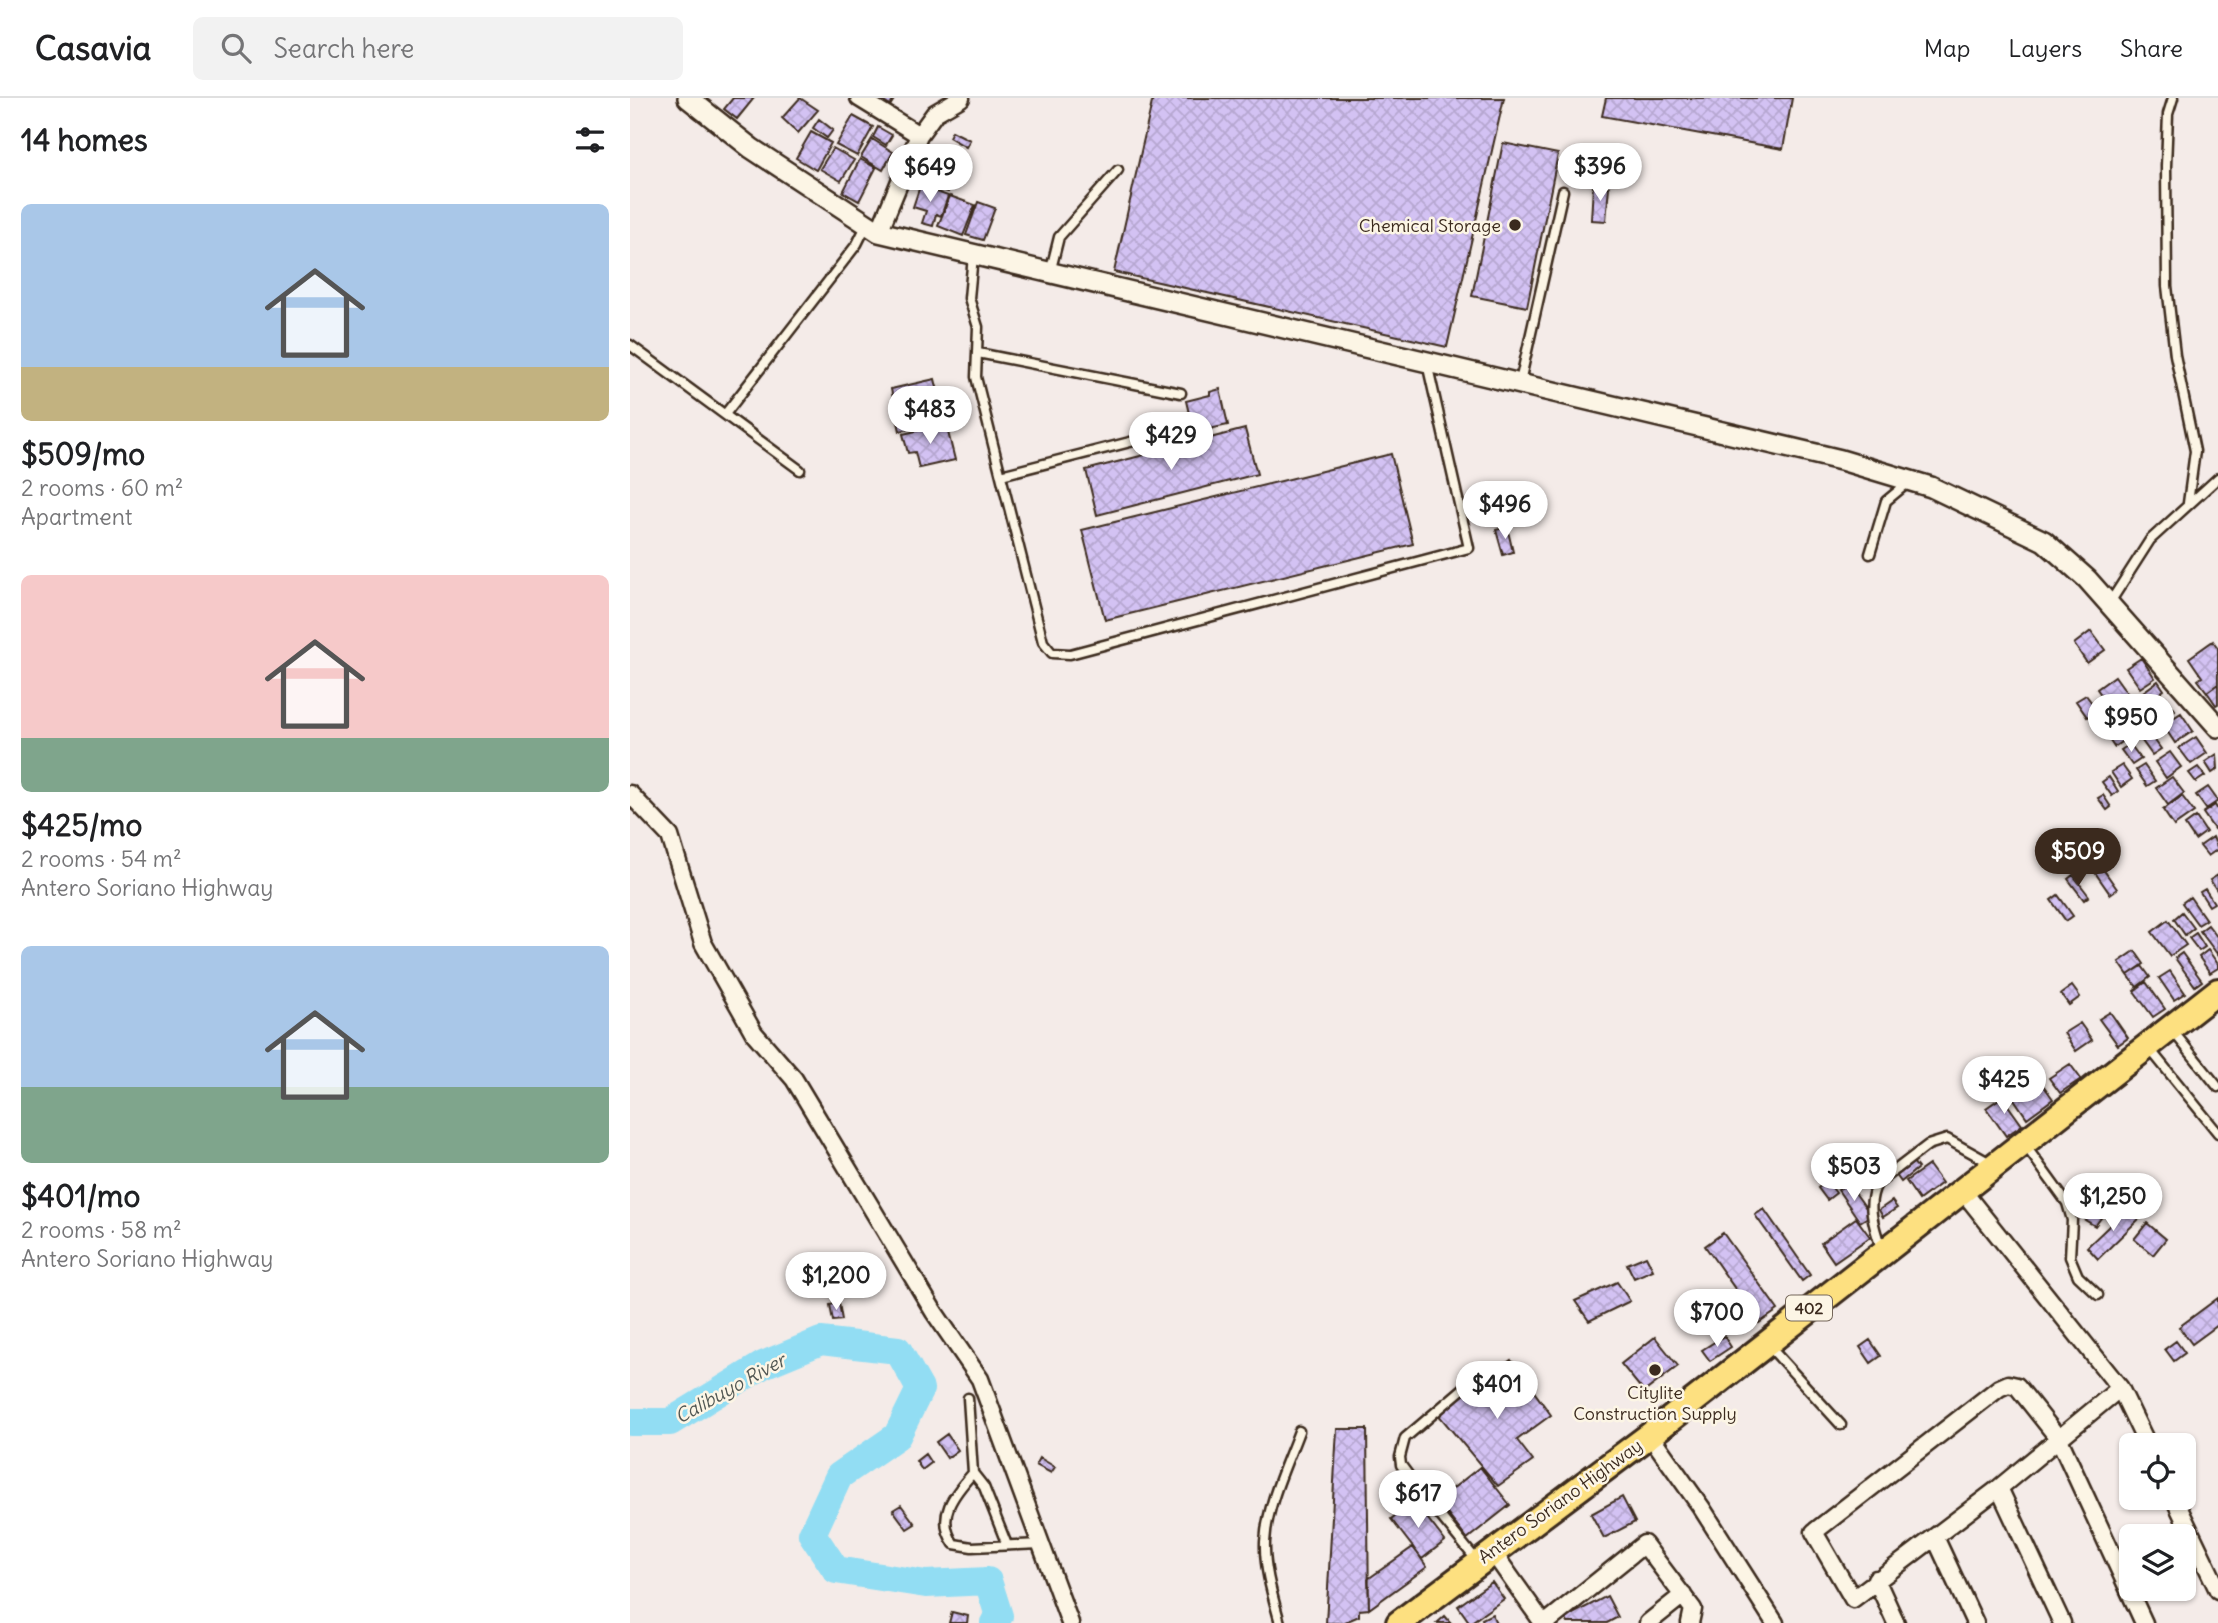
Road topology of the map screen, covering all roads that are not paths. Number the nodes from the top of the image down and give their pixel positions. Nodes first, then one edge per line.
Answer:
1 (688, 98) edge
2 (859, 98) edge
3 (961, 98) edge
4 (2173, 98) edge
5 (919, 135) junction
6 (1118, 170) dead end
7 (1563, 191) dead end
8 (873, 229) junction
9 (973, 256) junction
10 (1050, 273) junction
11 (630, 345) edge
12 (978, 353) junction
13 (1426, 362) junction
14 (1520, 382) junction
15 (1181, 393) dead end
16 (726, 413) junction
17 (1181, 429) dead end
18 (800, 470) dead end
19 (1001, 475) junction
20 (2218, 478) edge
21 (1911, 481) junction
22 (2188, 503) junction
23 (1870, 554) dead end
24 (2109, 604) junction
25 (2218, 727) edge
26 (630, 794) edge
27 (2218, 991) edge
28 (2170, 1028) junction
29 (2147, 1046) junction
30 (2218, 1087) edge
31 (2218, 1133) edge
32 (2023, 1142) junction
33 (1994, 1165) junction
34 (1962, 1190) junction
35 (1882, 1252) junction
36 (2098, 1295) dead end
37 (1766, 1342) junction
38 (1466, 1386) dead end
39 (2120, 1388) junction
40 (968, 1398) dead end
41 (1841, 1425) dead end
42 (1299, 1432) dead end
43 (2142, 1433) edge
44 (1650, 1435) junction
45 (2059, 1439) junction
46 (973, 1473) junction
47 (1999, 1488) junction
48 (2180, 1510) edge
49 (1935, 1537) junction
50 (1040, 1544) junction
51 (1007, 1545) junction
52 (1485, 1556) junction
53 (1876, 1579) junction
54 (2216, 1583) edge
55 (1682, 1595) junction
56 (1070, 1623) edge
57 (1280, 1623) edge
58 (1399, 1623) edge
59 (1544, 1623) edge
60 (1648, 1623) edge
61 (1690, 1623) edge
62 (1775, 1623) edge
63 (1896, 1623) edge
64 (1975, 1623) edge
65 (2062, 1623) edge
66 (2144, 1623) edge

1 - 8 street
2 - 5 street
3 - 5 street
4 - 22 lane
5 - 8 street
6 - 10 lane
7 - 14 lane
8 - 9 street
8 - 16 lane
9 - 10 street
9 - 12 lane
10 - 13 street
11 - 16 lane
12 - 15 lane
12 - 19 lane
13 - 14 street
13 - 19 lane
14 - 21 street
16 - 18 lane
17 - 19 lane
20 - 22 lane
21 - 23 lane
21 - 24 street
22 - 24 lane
24 - 25 street
26 - 50 street
27 - 28 main road, Antero Soriano Highway / 402
28 - 29 main road, Antero Soriano Highway / 402
28 - 30 lane
29 - 31 lane
29 - 32 main road, Antero Soriano Highway / 402
32 - 33 main road, Antero Soriano Highway / 402
32 - 36 lane
33 - 34 main road, Antero Soriano Highway / 402
33 - 35 lane
34 - 35 main road, Antero Soriano Highway / 402
34 - 39 street
35 - 37 main road, Antero Soriano Highway / 402
37 - 41 lane
37 - 44 main road, Antero Soriano Highway / 402
38 - 52 lane
39 - 43 street
39 - 45 street
40 - 46 lane
42 - 57 lane
44 - 52 main road, Antero Soriano Highway / 402
44 - 62 street
45 - 47 street
45 - 53 street
45 - 66 street
46 - 51 lane
46 - 51 lane
47 - 49 street
47 - 65 street
48 - 54 street
49 - 53 street
49 - 64 street
50 - 51 lane
50 - 56 street
52 - 58 main road, Antero Soriano Highway / 402
52 - 59 street
53 - 63 street
55 - 59 street
55 - 60 street
55 - 61 street

